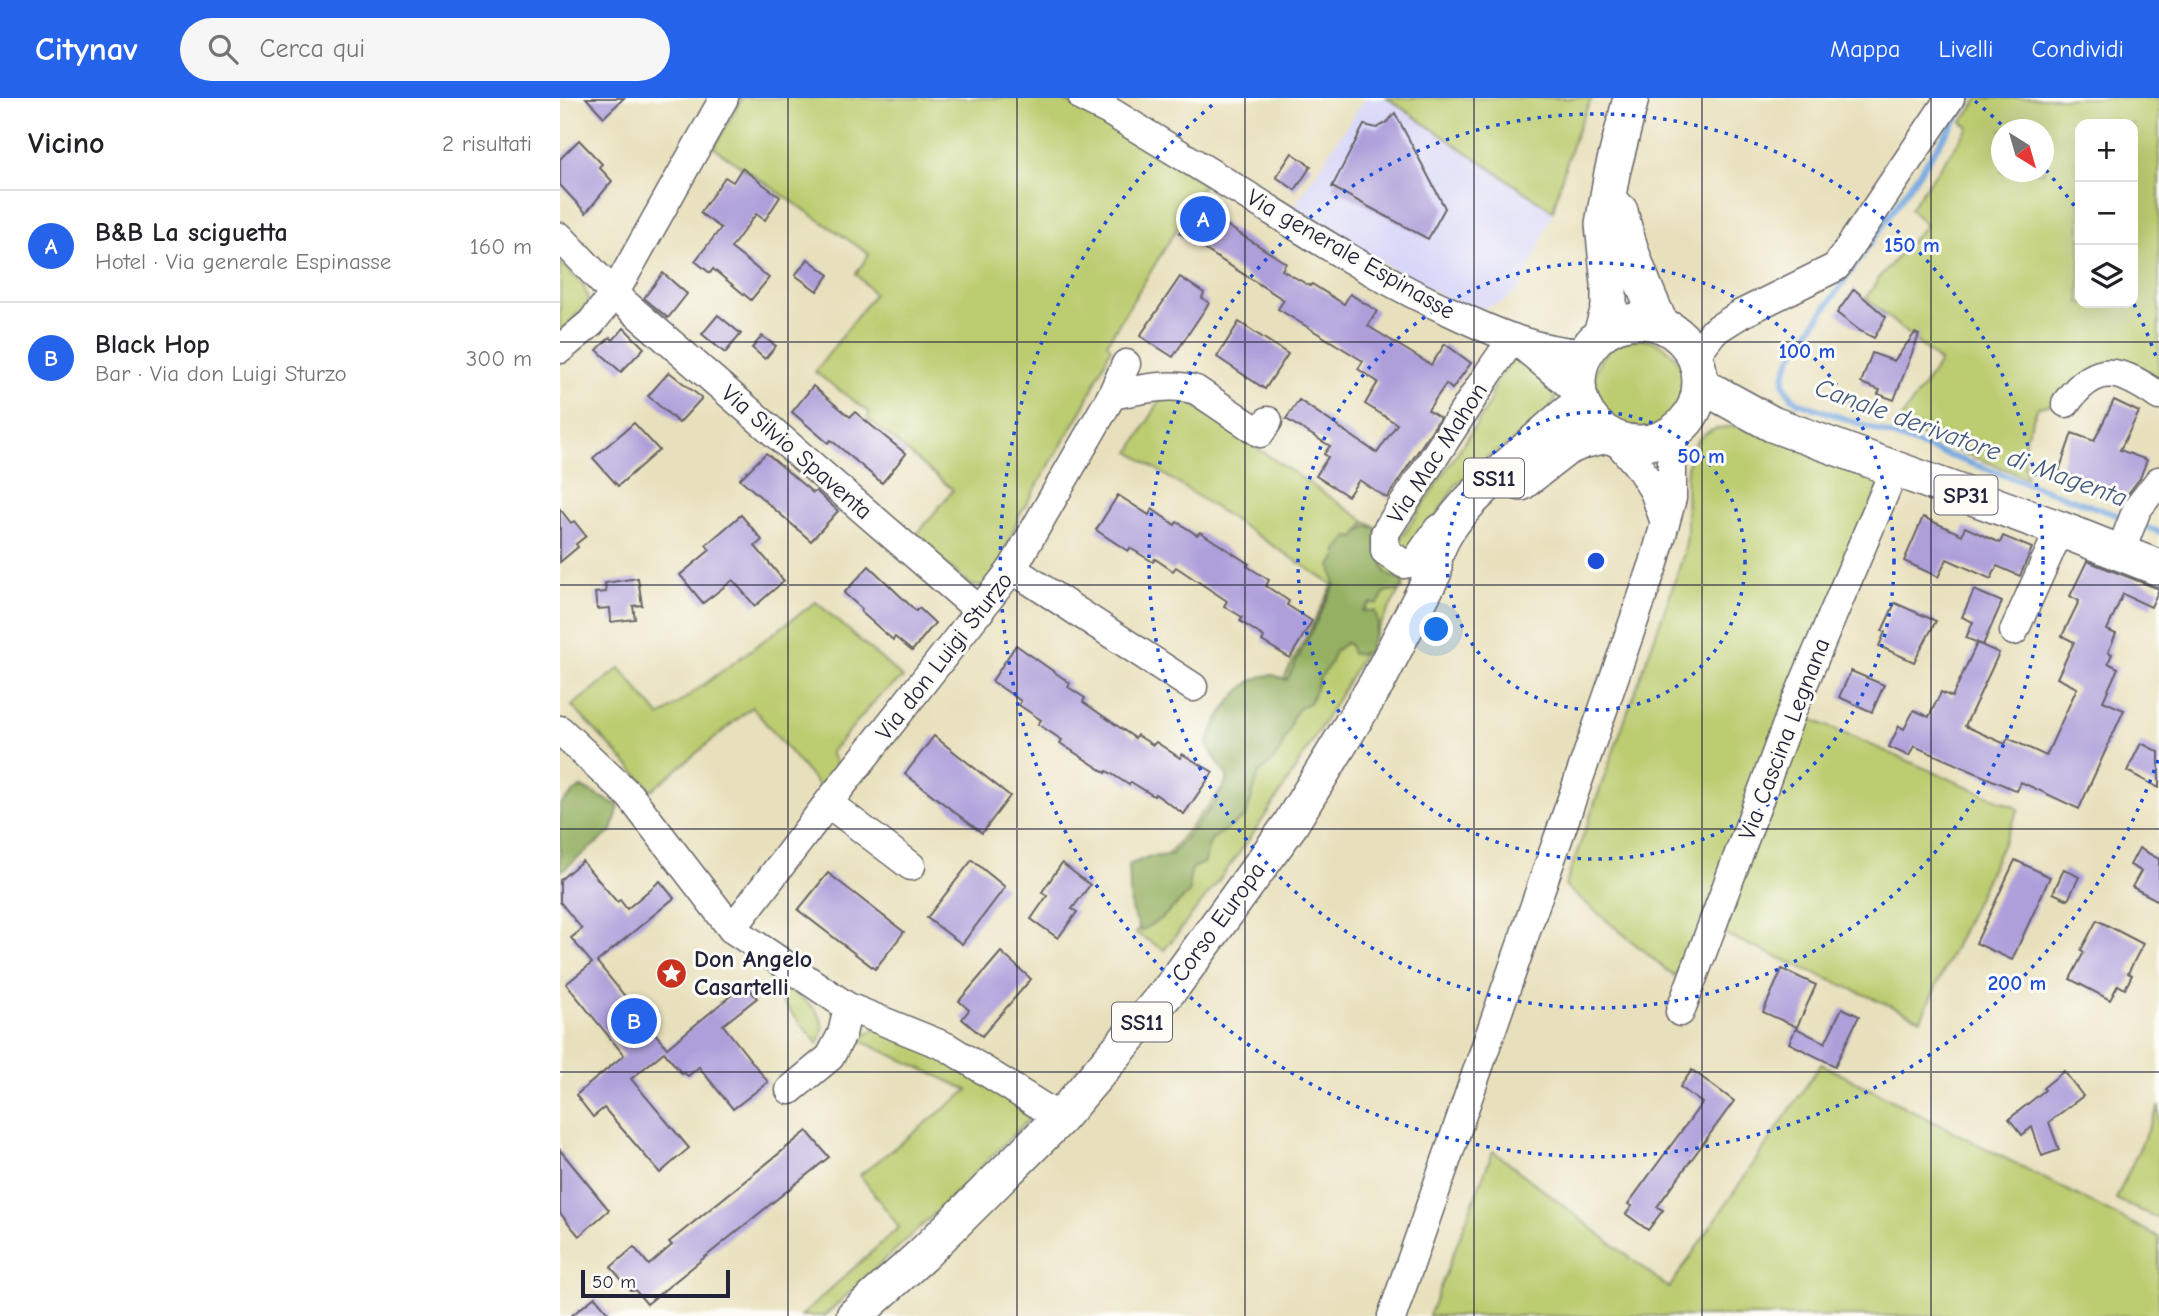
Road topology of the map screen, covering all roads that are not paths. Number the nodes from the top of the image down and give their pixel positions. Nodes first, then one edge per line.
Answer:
1 (724, 98) edge
2 (1083, 98) edge
3 (1631, 98) edge
4 (1950, 98) edge
5 (1114, 104) edge
6 (1612, 173) junction
7 (560, 237) edge
8 (614, 294) junction
9 (1660, 323) junction
10 (1513, 338) junction
11 (1592, 344) junction
12 (560, 349) edge
13 (1126, 364) dead end
14 (1698, 370) junction
15 (1112, 395) junction
16 (2159, 396) edge
17 (1580, 397) junction
18 (2066, 403) dead end
19 (1268, 421) dead end
20 (1772, 424) junction
21 (1675, 432) junction
22 (1612, 437) junction
23 (1522, 453) junction
24 (1895, 468) junction
25 (2159, 481) edge
26 (1665, 526) junction
27 (2060, 529) junction
28 (2128, 532) junction
29 (2159, 568) edge
30 (1012, 569) junction
31 (1434, 572) junction
32 (980, 611) junction
33 (2014, 631) dead end
34 (1193, 687) dead end
35 (560, 730) edge
36 (828, 803) junction
37 (911, 866) dead end
38 (732, 929) junction
39 (848, 1007) junction
40 (1681, 1012) dead end
41 (790, 1090) dead end
42 (1060, 1118) junction
43 (854, 1316) edge
44 (1392, 1316) edge

1 - 8 street
2 - 5 street, Via generale Espinasse
3 - 6 main road
4 - 14 street
5 - 10 street, Via generale Espinasse
6 - 9 main road
6 - 11 main road
7 - 8 street, Via Silvio Spaventa
8 - 12 street
8 - 32 street, Via Silvio Spaventa
9 - 11 main road
9 - 14 main road
10 - 11 street, Via generale Espinasse
10 - 17 street, Via generale Espinasse
10 - 23 street, Via Mac Mahon
11 - 17 main road
13 - 15 street, Via don Luigi Sturzo
14 - 20 main road, SP31
14 - 21 main road
15 - 19 street
15 - 30 street, Via don Luigi Sturzo
16 - 18 street
17 - 22 main road
17 - 23 main road, Corso Europa / SS11
20 - 21 main road, SP31
20 - 24 main road, SP31
21 - 22 main road, SS11
21 - 26 street
22 - 26 street
22 - 31 main road, Corso Europa / SS11
23 - 31 main road, Corso Europa / SS11
24 - 27 main road, SP31
24 - 40 street, Via Cascina Legnana
25 - 28 street
26 - 44 street
27 - 28 main road, SP31
27 - 33 street
28 - 29 main road, SP31
30 - 32 street, Via don Luigi Sturzo
30 - 34 street
31 - 42 main road, Corso Europa / SS11
32 - 36 street, Via don Luigi Sturzo
35 - 38 street
36 - 37 street
36 - 38 street, Via don Luigi Sturzo
38 - 39 street
39 - 41 street
39 - 42 street
42 - 43 main road, Corso Europa / SS11

